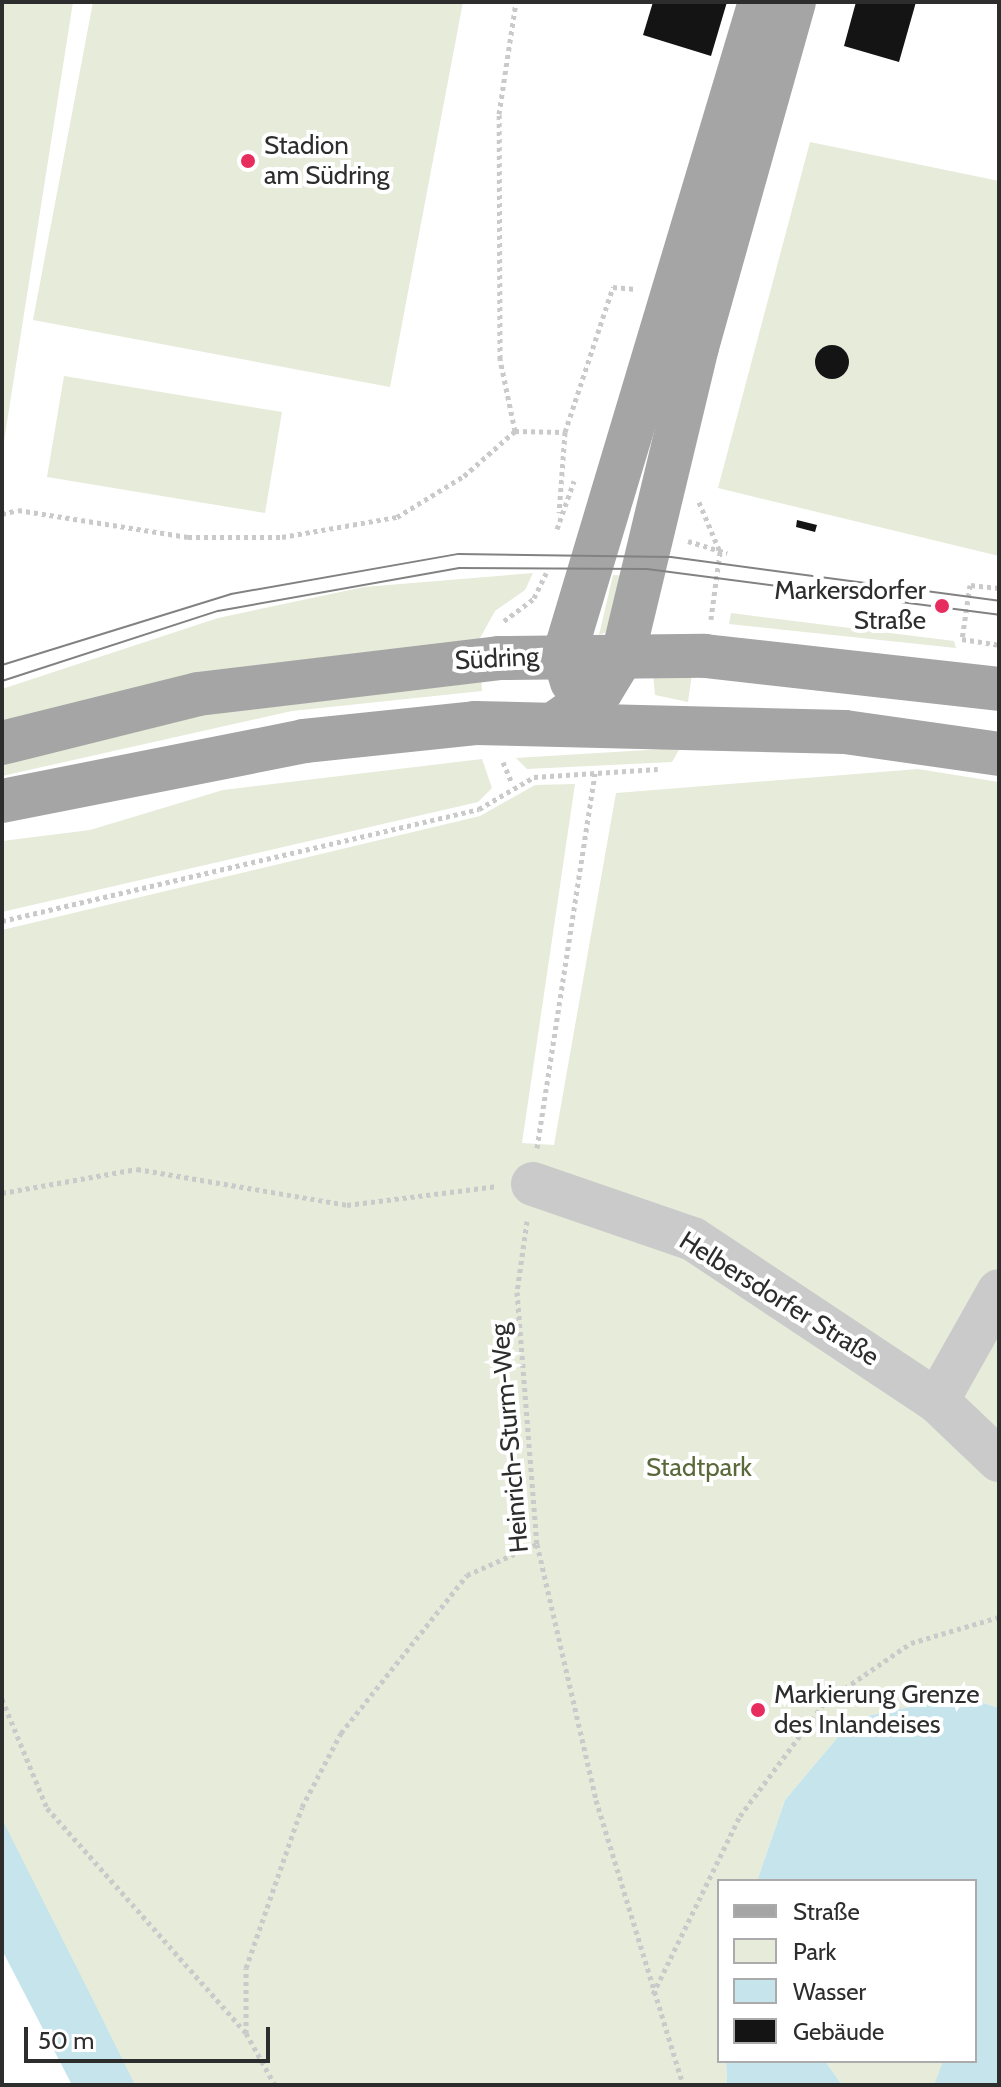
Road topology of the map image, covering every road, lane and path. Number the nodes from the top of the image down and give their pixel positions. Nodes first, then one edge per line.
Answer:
1 (516, 2) edge
2 (760, 2) edge
3 (794, 2) edge
4 (673, 292) junction
5 (515, 431) junction
6 (565, 432) junction
7 (697, 497) dead end
8 (2, 514) edge
9 (557, 529) dead end
10 (716, 587) junction
11 (727, 588) dead end
12 (999, 588) edge
13 (999, 645) edge
14 (623, 655) junction
15 (564, 656) junction
16 (705, 656) junction
17 (999, 689) edge
18 (585, 717) junction
19 (2, 743) edge
20 (999, 754) edge
21 (672, 768) dead end
22 (595, 773) junction
23 (2, 801) edge
24 (2, 921) edge
25 (533, 1184) junction
26 (2, 1193) edge
27 (999, 1291) edge
28 (937, 1401) junction
29 (999, 1460) edge
30 (537, 1544) junction
31 (999, 1617) edge
32 (2, 1699) edge
33 (652, 1995) junction
34 (246, 2033) junction
35 (275, 2085) edge
36 (683, 2085) edge

1 - 5 path
2 - 4 main road
3 - 14 main road
4 - 6 path
4 - 15 main road
5 - 6 path
5 - 8 path
6 - 9 path
7 - 10 path
10 - 11 path
10 - 16 path
12 - 13 path
14 - 15 main road, Südring
14 - 16 main road, Südring
14 - 18 main road
15 - 18 main road
15 - 19 main road, Südring
16 - 17 main road, Südring
18 - 20 main road
18 - 23 main road
21 - 22 path
22 - 24 path
22 - 25 path, Heinrich-Sturm-Weg
25 - 26 path
25 - 28 lane, Helbersdorfer Straße
25 - 30 path, Heinrich-Sturm-Weg
27 - 28 lane
28 - 29 lane, Helbersdorfer Straße
30 - 33 path, Heinrich-Sturm-Weg
30 - 34 path
31 - 33 path
32 - 34 path
33 - 36 path, Heinrich-Sturm-Weg
34 - 35 path

